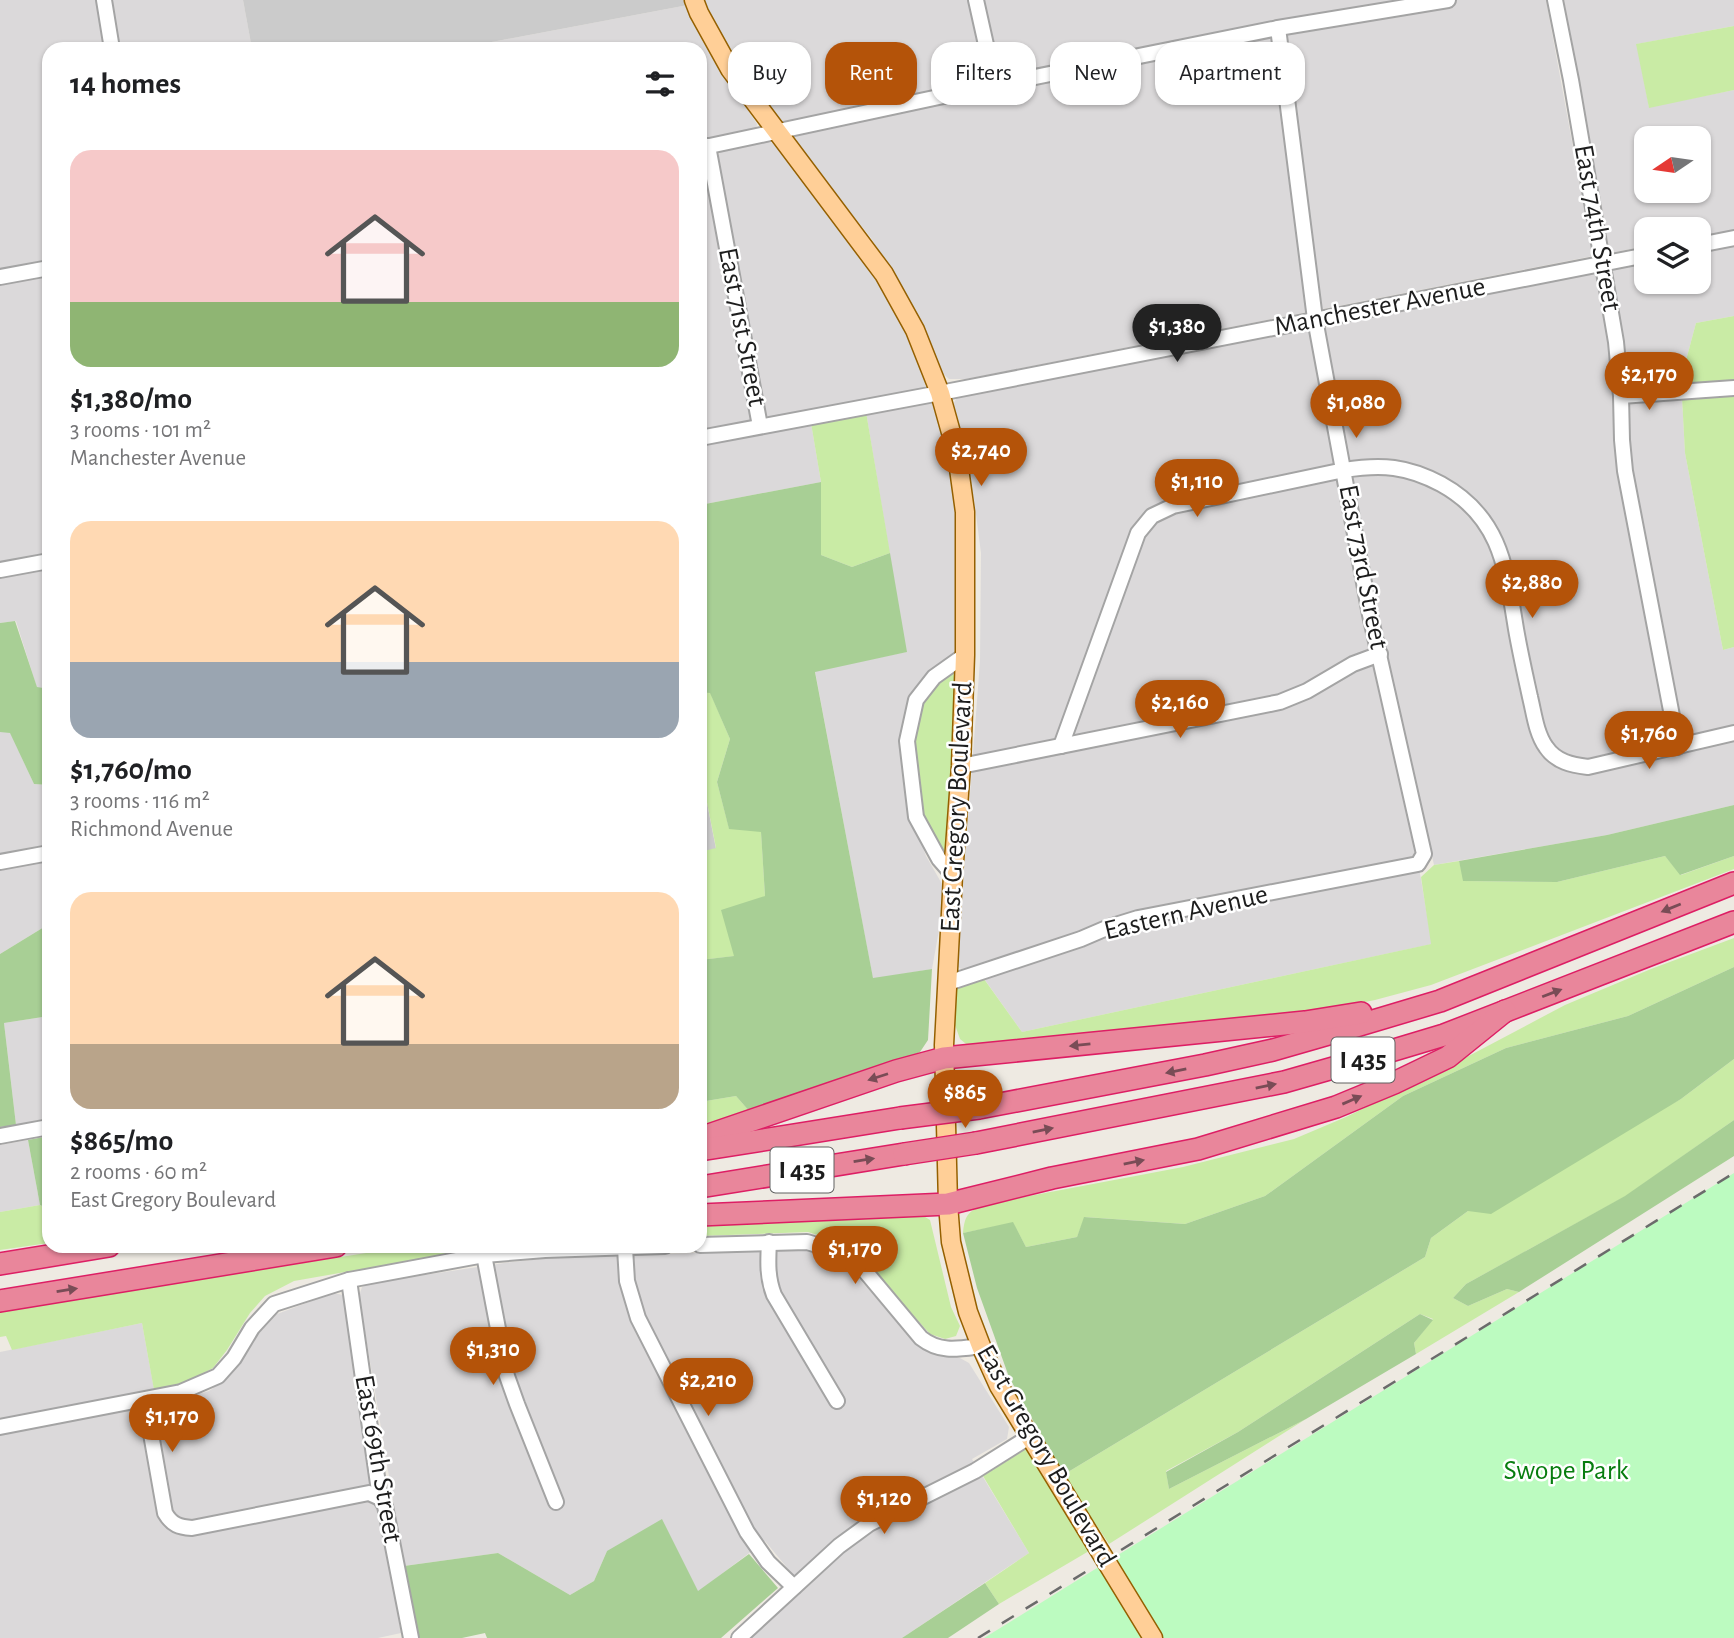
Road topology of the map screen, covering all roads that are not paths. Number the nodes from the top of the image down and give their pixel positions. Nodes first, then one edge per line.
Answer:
1 (104, 0) edge
2 (694, 0) edge
3 (975, 0) edge
4 (1448, 0) edge
5 (1555, 0) edge
6 (1278, 28) junction
7 (111, 42) edge
8 (985, 42) edge
9 (1036, 77) edge
10 (931, 99) edge
11 (777, 132) junction
12 (707, 146) edge
13 (707, 162) edge
14 (1734, 239) edge
15 (1711, 243) edge
16 (1634, 258) edge
17 (1603, 264) junction
18 (42, 269) edge
19 (0, 277) edge
20 (1315, 319) junction
21 (1734, 388) edge
22 (940, 393) junction
23 (1621, 396) junction
24 (760, 426) junction
25 (707, 437) edge
26 (1344, 470) junction
27 (42, 562) edge
28 (0, 570) edge
29 (1380, 654) junction
30 (965, 655) junction
31 (1734, 733) edge
32 (1061, 746) junction
33 (1678, 747) junction
34 (961, 766) junction
35 (1424, 853) joint
36 (42, 854) edge
37 (0, 862) edge
38 (953, 875) junction
39 (1734, 883) edge
40 (1734, 922) edge
41 (947, 984) junction
42 (1440, 1000) junction
43 (1505, 1011) junction
44 (944, 1058) junction
45 (42, 1129) edge
46 (0, 1136) edge
47 (707, 1136) edge
48 (707, 1149) edge
49 (707, 1186) edge
50 (947, 1203) junction
51 (707, 1215) edge
52 (769, 1242) junction
53 (707, 1245) edge
54 (67, 1253) edge
55 (293, 1253) edge
56 (508, 1253) edge
57 (625, 1253) edge
58 (484, 1255) junction
59 (0, 1264) edge
60 (349, 1280) junction
61 (0, 1301) edge
62 (981, 1346) junction
63 (145, 1400) junction
64 (837, 1401) dead end
65 (0, 1427) edge
66 (1029, 1437) junction
67 (380, 1498) junction
68 (556, 1502) dead end
69 (794, 1587) junction
70 (411, 1638) edge
71 (738, 1638) edge
72 (1153, 1638) edge

1 - 7 street
2 - 11 main road, East Gregory Boulevard
3 - 8 street
4 - 6 street
5 - 17 street, East 74th Street
6 - 9 street
6 - 20 street, East 73rd Street
10 - 11 street
11 - 12 street
11 - 22 main road, East Gregory Boulevard
13 - 24 street, East 71st Street
14 - 15 street
16 - 17 street, Manchester Avenue
17 - 20 street, Manchester Avenue
17 - 23 street, East 74th Street
18 - 19 street
20 - 22 street, Manchester Avenue
20 - 26 street, East 73rd Street
21 - 23 street
22 - 24 street, Manchester Avenue
22 - 30 main road, East Gregory Boulevard
23 - 33 street, East 74th Street
24 - 25 street, Manchester Avenue
26 - 29 street, East 73rd Street
26 - 32 street
26 - 33 street
27 - 28 street
29 - 32 street
29 - 35 street, East 73rd Street
30 - 34 main road, East Gregory Boulevard
30 - 38 street
31 - 33 street
32 - 34 street
34 - 38 main road, East Gregory Boulevard
35 - 41 street, Eastern Avenue
36 - 37 street
38 - 41 main road, East Gregory Boulevard
39 -> 42 highway, I 435
43 -> 40 highway, I 435
41 - 44 main road, East Gregory Boulevard
42 -> 44 highway
42 -> 48 highway, I 435, bridge
49 -> 43 highway, I 435, bridge
50 -> 43 highway
44 -> 47 highway
44 - 50 main road, East Gregory Boulevard
45 - 46 street
50 - 51 highway
50 - 62 main road, East Gregory Boulevard
52 - 53 street
52 - 62 street
52 - 64 street
54 - 59 highway
61 -> 55 highway
56 - 58 street
57 - 69 street
58 - 60 street
58 - 68 street
60 - 63 street
60 - 67 street, East 69th Street
62 - 66 main road, East Gregory Boulevard
63 - 65 street
63 - 67 street
66 - 69 street
66 - 72 main road, East Gregory Boulevard
67 - 70 street, East 69th Street
69 - 71 street

